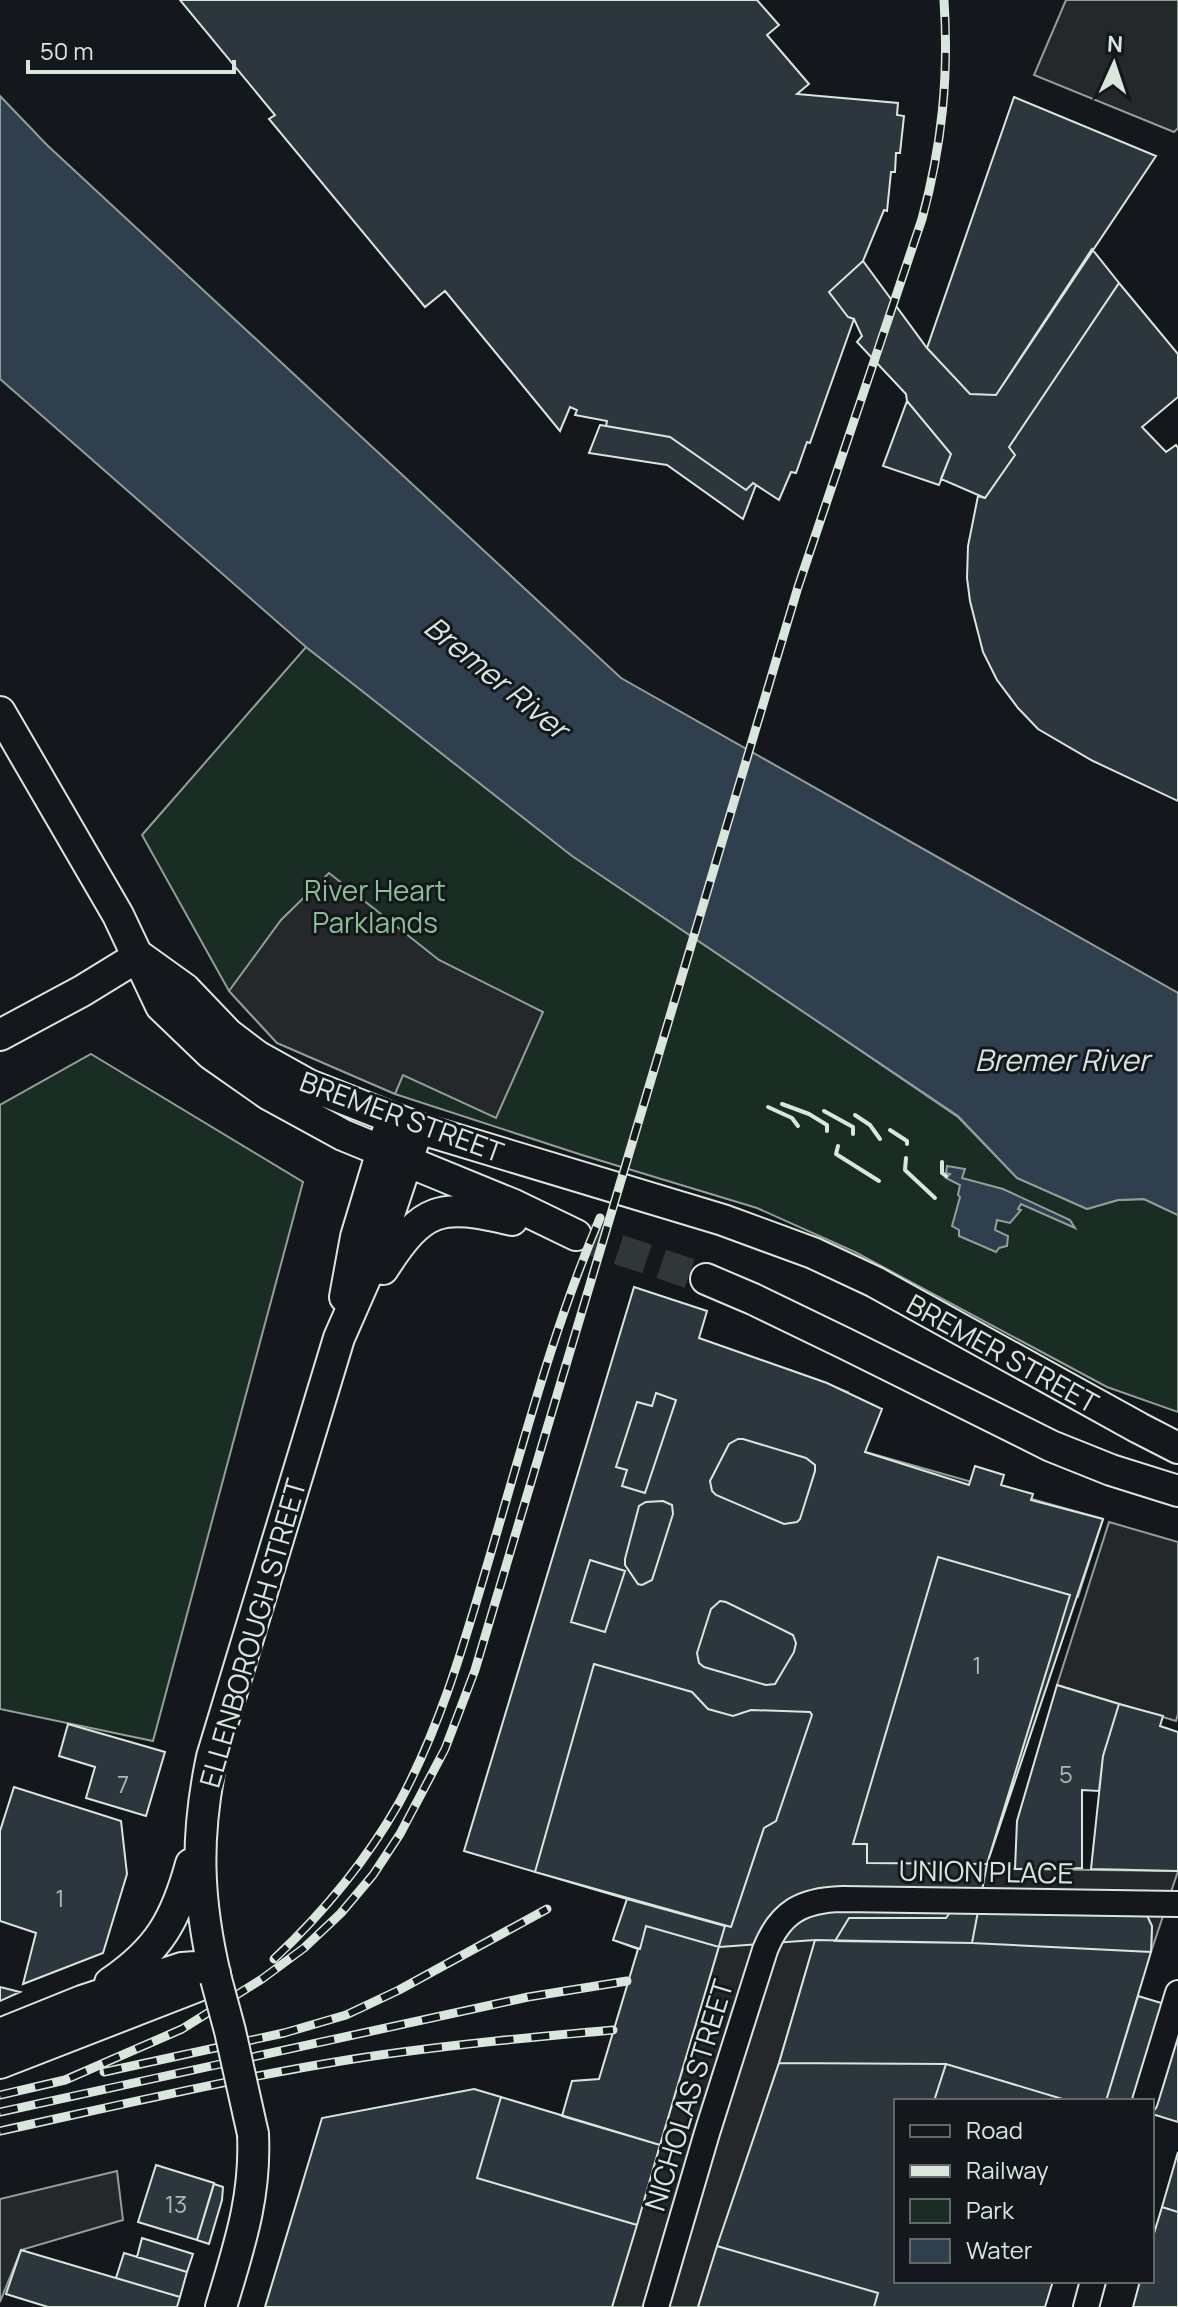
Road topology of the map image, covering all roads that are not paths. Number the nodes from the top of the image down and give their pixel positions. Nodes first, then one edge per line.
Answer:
1 (0, 712) edge
2 (139, 956) junction
3 (0, 1035) edge
4 (405, 1123) junction
5 (395, 1155) junction
6 (573, 1234) joint
7 (706, 1279) tunnel mouth
8 (339, 1338) junction
9 (1178, 1448) edge
10 (1178, 1491) edge
11 (200, 1829) junction
12 (1178, 1904) edge
13 (794, 1909) joint
14 (207, 1974) junction
15 (1178, 1993) edge
16 (82, 2001) junction
17 (0, 2034) edge
18 (0, 2063) edge
19 (1146, 2099) edge
20 (1092, 2283) edge
21 (221, 2307) edge
22 (656, 2307) edge
23 (1086, 2307) edge

1 - 2 street
2 - 3 street
2 - 4 street, BREMER STREET
2 - 5 street, BREMER STREET
4 - 5 street, ELLENBOROUGH STREET
4 - 9 street, BREMER STREET
5 - 6 street, BREMER STREET
5 - 8 street, ELLENBOROUGH STREET
6 - 8 street, ELLENBOROUGH STREET
7 - 10 street, BREMER STREET
8 - 11 street, ELLENBOROUGH STREET
11 - 14 street, ELLENBOROUGH STREET
11 - 16 street
12 - 13 street, UNION PLACE
13 - 22 street, NICHOLAS STREET
14 - 16 street
14 - 18 street
14 - 21 street, ELLENBOROUGH STREET, bridge
15 - 19 street
16 - 17 street
20 - 23 street

